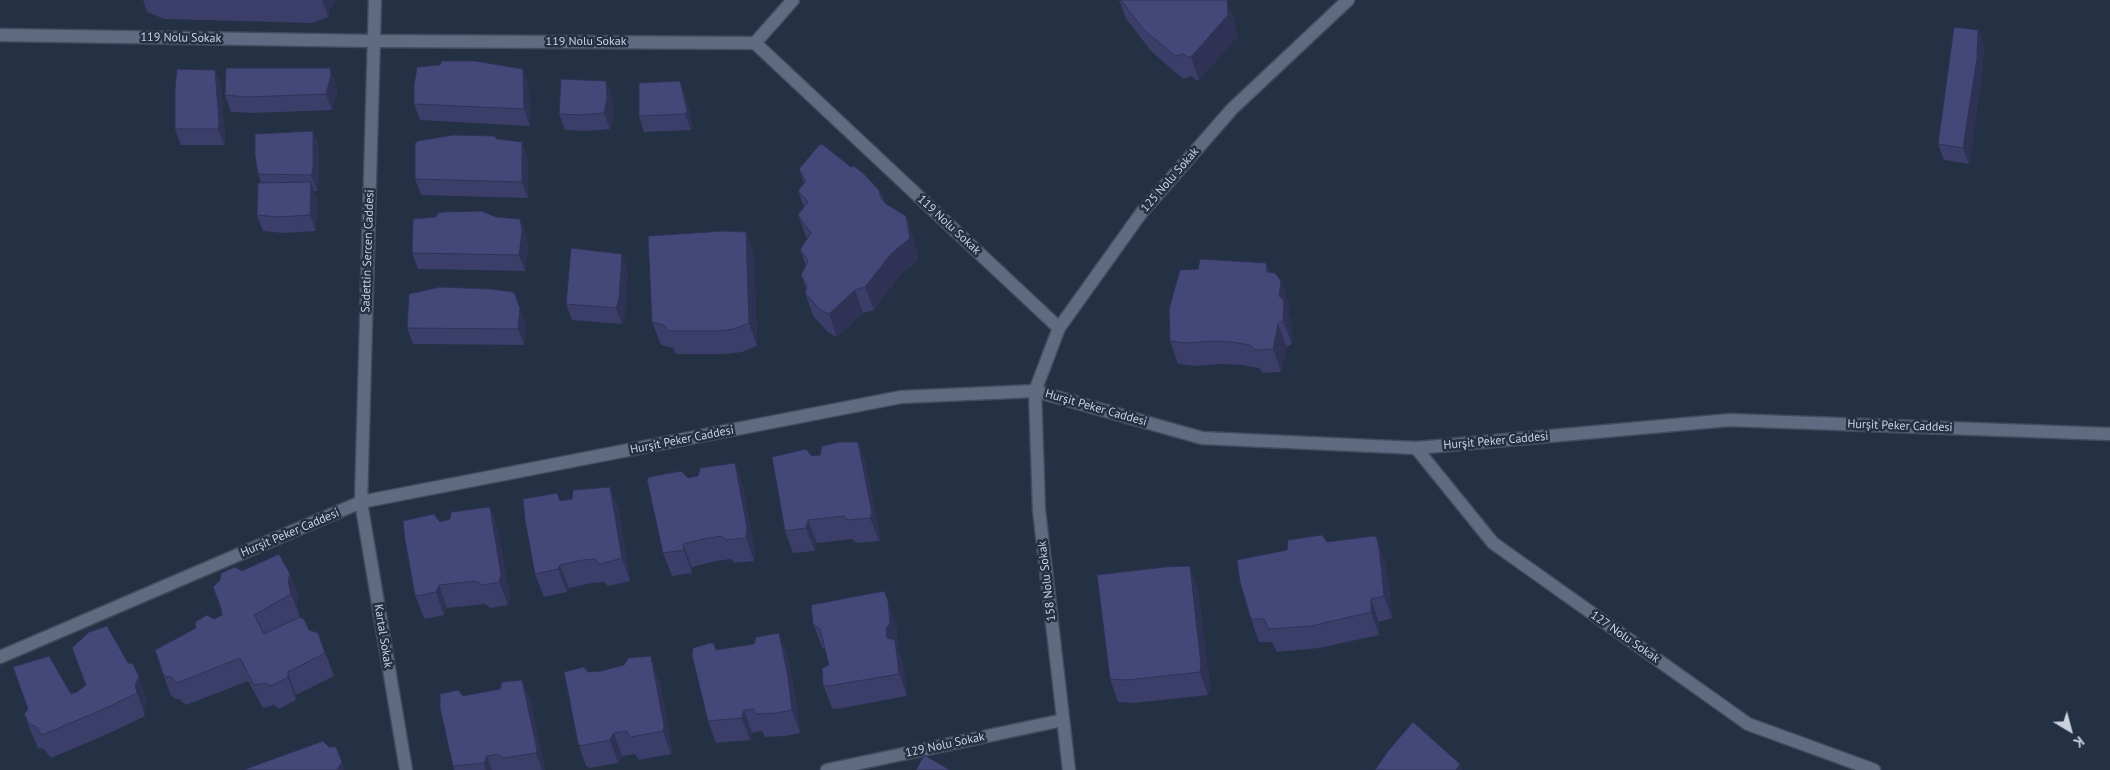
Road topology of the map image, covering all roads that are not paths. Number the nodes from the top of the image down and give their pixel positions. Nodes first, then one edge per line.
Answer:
1 (375, 0) edge
2 (793, 0) edge
3 (1348, 0) edge
4 (0, 35) edge
5 (374, 41) junction
6 (755, 43) junction
7 (1059, 328) junction
8 (1035, 391) junction
9 (2110, 434) edge
10 (1416, 448) junction
11 (361, 502) junction
12 (0, 657) edge
13 (1063, 720) junction
14 (406, 770) edge
15 (828, 770) edge
16 (1069, 770) edge
17 (1874, 770) edge

1 - 5 street, Sadettin Sercen Caddesi
2 - 6 street
3 - 7 street, 125 Nolu Sokak
4 - 5 street, 119 Nolu Sokak
5 - 6 street, 119 Nolu Sokak
5 - 11 street, Sadettin Sercen Caddesi
6 - 7 street, 119 Nolu Sokak
7 - 8 street, 125 Nolu Sokak
8 - 10 street, Hurşit Peker Caddesi
8 - 11 street, Hurşit Peker Caddesi
8 - 13 street, 158 Nolu Sokak
9 - 10 street, Hurşit Peker Caddesi
10 - 17 street, 127 Nolu Sokak
11 - 12 street, Hurşit Peker Caddesi
11 - 14 street, Kartal Sokak
13 - 15 street, 129 Nolu Sokak
13 - 16 street, 158 Nolu Sokak

